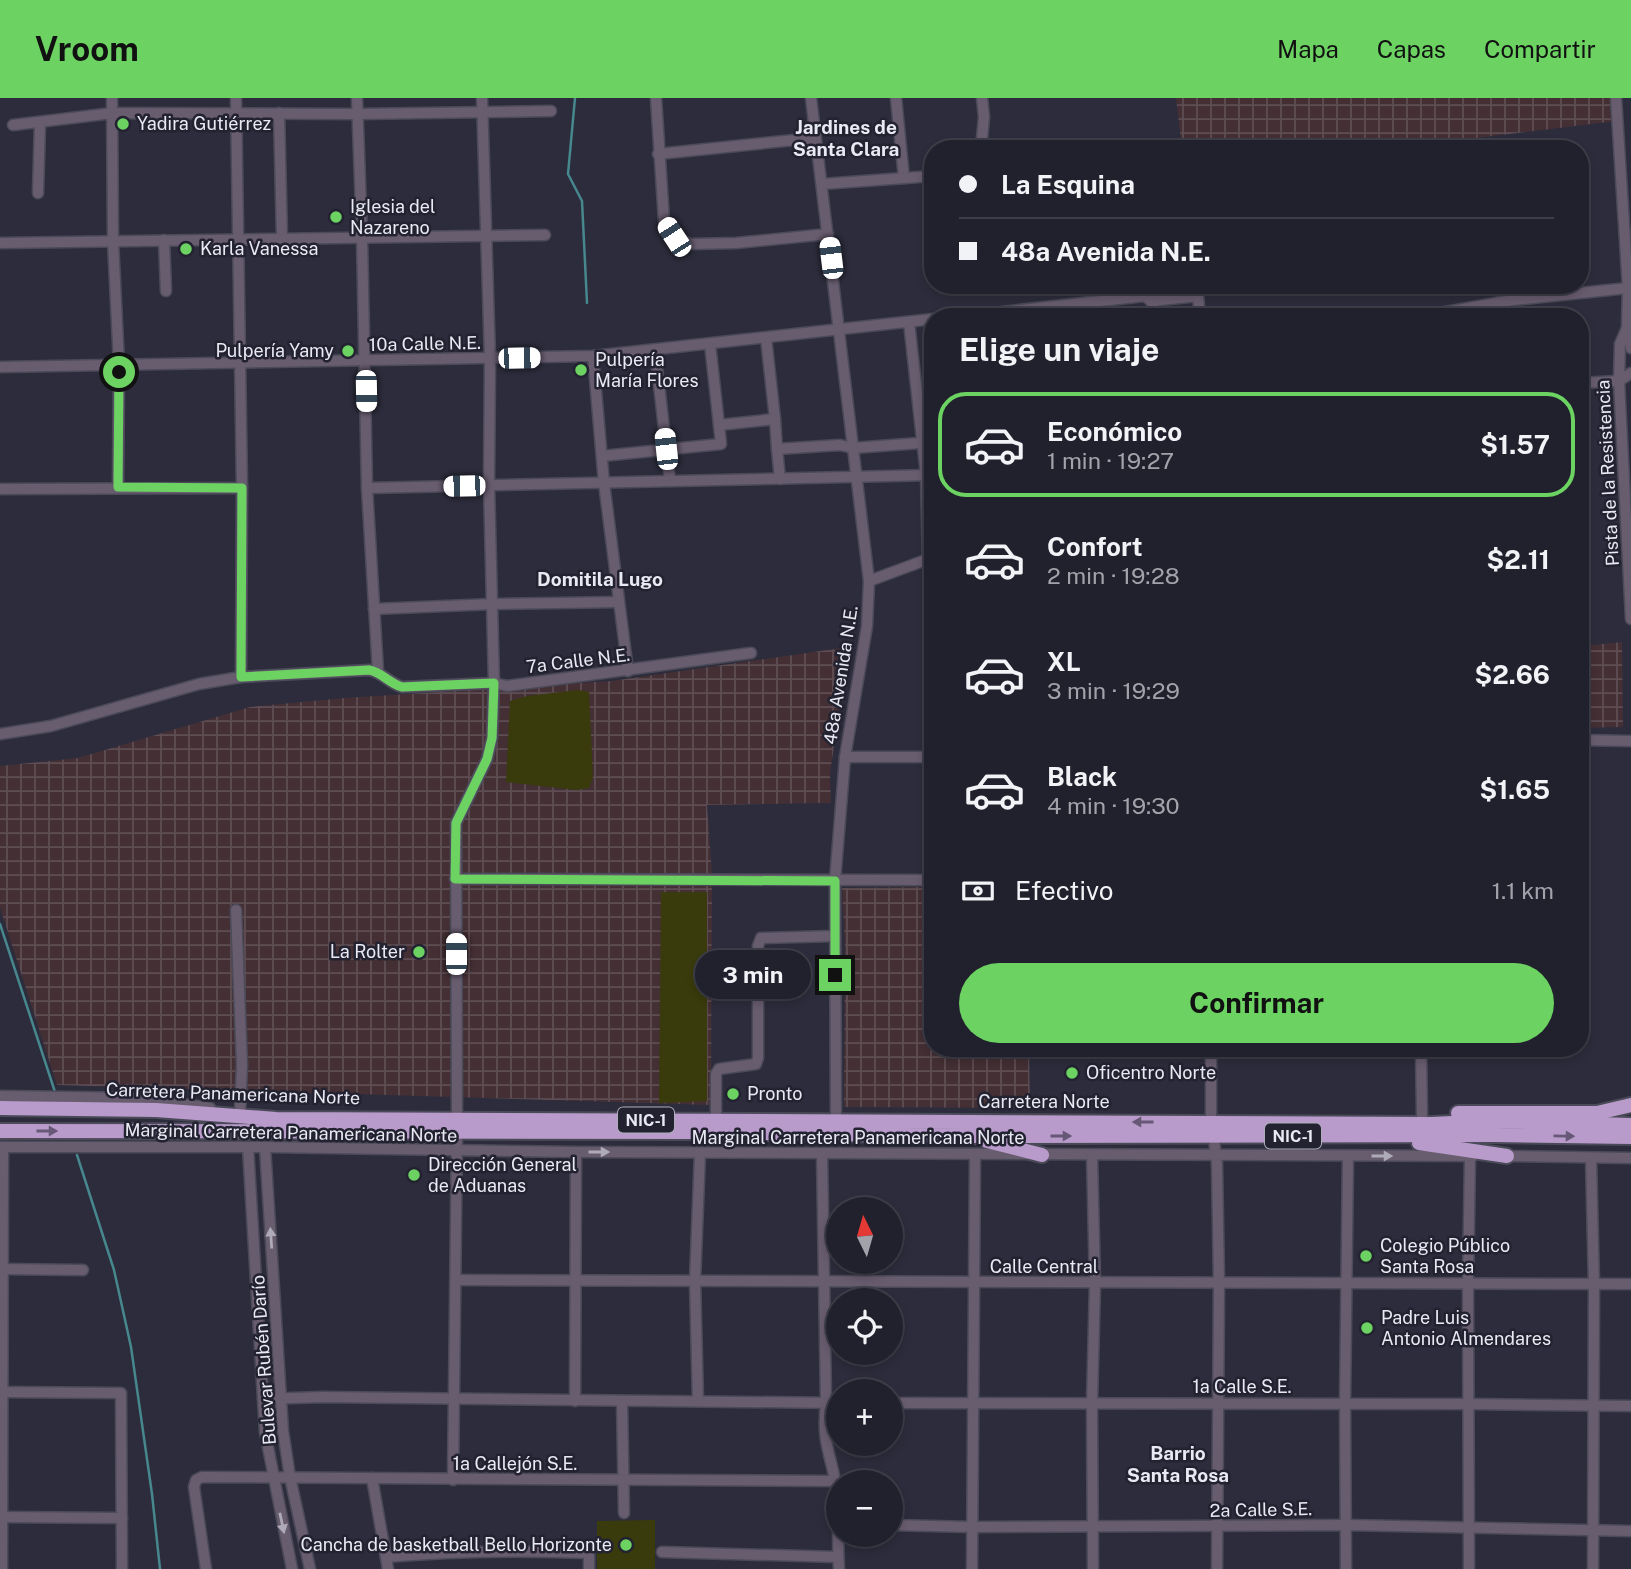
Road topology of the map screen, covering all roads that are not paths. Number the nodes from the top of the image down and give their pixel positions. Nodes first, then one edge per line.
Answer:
1 (112, 98) edge
2 (236, 98) edge
3 (357, 98) edge
4 (482, 98) edge
5 (656, 98) edge
6 (811, 98) edge
7 (896, 98) edge
8 (982, 98) edge
9 (1616, 98) edge
10 (482, 111) junction
11 (551, 111) dead end
12 (113, 113) junction
13 (236, 113) junction
14 (279, 114) junction
15 (357, 114) junction
16 (40, 122) junction
17 (13, 125) dead end
18 (814, 138) junction
19 (982, 140) edge
20 (658, 154) junction
21 (924, 177) edge
22 (904, 178) junction
23 (822, 184) junction
24 (38, 193) dead end
25 (828, 234) junction
26 (545, 235) dead end
27 (487, 236) junction
28 (362, 237) junction
29 (282, 238) junction
30 (238, 239) junction
31 (164, 240) junction
32 (113, 241) junction
33 (0, 243) edge
34 (1628, 288) junction
35 (166, 291) dead end
36 (1589, 292) edge
37 (1570, 294) edge
38 (1151, 301) junction
39 (1096, 302) junction
40 (1060, 308) edge
41 (1098, 308) edge
42 (1155, 308) edge
43 (1199, 308) edge
44 (1488, 308) edge
45 (924, 320) edge
46 (909, 322) junction
47 (1629, 328) edge
48 (840, 330) junction
49 (766, 338) junction
50 (710, 344) junction
51 (1631, 348) edge
52 (655, 350) junction
53 (593, 356) junction
54 (490, 358) junction
55 (365, 360) junction
56 (240, 362) junction
57 (119, 364) junction
58 (0, 367) edge
59 (1631, 373) edge
60 (1619, 381) junction
61 (1589, 383) edge
62 (775, 419) junction
63 (924, 423) edge
64 (719, 425) junction
65 (924, 443) edge
66 (853, 448) junction
67 (666, 449) junction
68 (777, 449) junction
69 (602, 456) junction
70 (924, 475) edge
71 (857, 477) junction
72 (780, 479) junction
73 (670, 481) junction
74 (604, 483) junction
75 (489, 485) junction
76 (118, 487) junction
77 (242, 488) junction
78 (367, 488) junction
79 (0, 489) edge
80 (924, 561) edge
81 (869, 581) junction
82 (620, 602) junction
83 (493, 604) junction
84 (374, 609) junction
85 (1631, 619) edge
86 (751, 653) dead end
87 (378, 671) junction
88 (628, 671) junction
89 (241, 677) junction
90 (494, 683) junction
91 (0, 734) edge
92 (1589, 740) edge
93 (1631, 741) edge
94 (845, 757) junction
95 (924, 757) edge
96 (455, 879) junction
97 (924, 880) edge
98 (835, 881) junction
99 (236, 910) dead end
100 (835, 936) junction
101 (1211, 1057) edge
102 (1421, 1057) edge
103 (1631, 1095) edge
104 (0, 1096) edge
105 (1625, 1106) edge
106 (0, 1108) edge
107 (240, 1113) junction
108 (1422, 1115) junction
109 (276, 1119) junction
110 (716, 1120) junction
111 (1299, 1123) junction
112 (457, 1124) junction
113 (1631, 1125) edge
114 (836, 1128) junction
115 (1495, 1128) junction
116 (1212, 1129) junction
117 (0, 1131) edge
118 (969, 1136) junction
119 (1373, 1136) junction
120 (1631, 1137) edge
121 (2, 1147) edge
122 (247, 1147) junction
123 (265, 1147) junction
124 (458, 1150) junction
125 (576, 1152) junction
126 (701, 1153) junction
127 (822, 1153) junction
128 (975, 1155) junction
129 (1042, 1155) junction
130 (1092, 1155) junction
131 (1216, 1155) junction
132 (1348, 1156) junction
133 (1470, 1156) junction
134 (1507, 1156) junction
135 (1591, 1158) junction
136 (1631, 1158) edge
137 (1, 1269) edge
138 (83, 1270) dead end
139 (457, 1280) junction
140 (575, 1280) junction
141 (695, 1281) junction
142 (823, 1282) junction
143 (975, 1282) junction
144 (1095, 1283) junction
145 (1219, 1283) junction
146 (1347, 1284) junction
147 (1468, 1284) junction
148 (1631, 1284) edge
149 (1594, 1285) junction
150 (1, 1392) edge
151 (282, 1398) junction
152 (263, 1399) junction
153 (454, 1400) junction
154 (575, 1401) junction
155 (622, 1401) junction
156 (698, 1401) junction
157 (972, 1402) junction
158 (826, 1403) junction
159 (903, 1403) edge
160 (1218, 1403) junction
161 (1092, 1404) junction
162 (1345, 1404) junction
163 (1469, 1404) junction
164 (1593, 1406) junction
165 (1631, 1406) edge
166 (826, 1451) edge
167 (272, 1476) junction
168 (290, 1477) junction
169 (372, 1478) junction
170 (453, 1480) junction
171 (623, 1480) junction
172 (826, 1481) edge
173 (624, 1513) dead end
174 (1, 1517) edge
175 (122, 1518) junction
176 (903, 1525) edge
177 (1094, 1525) junction
178 (1347, 1525) junction
179 (972, 1527) junction
180 (1217, 1527) junction
181 (1469, 1528) junction
182 (1631, 1531) edge
183 (1594, 1532) junction
184 (838, 1547) edge
185 (662, 1552) dead end
186 (386, 1557) junction
187 (838, 1557) junction
188 (2, 1569) edge
189 (122, 1569) edge
190 (206, 1569) edge
191 (292, 1569) edge
192 (310, 1569) edge
193 (388, 1569) edge
194 (589, 1569) edge
195 (839, 1569) edge
196 (972, 1569) edge
197 (1093, 1569) edge
198 (1217, 1569) edge
199 (1346, 1569) edge
200 (1469, 1569) edge
201 (1593, 1569) edge

1 - 12 street
2 - 13 street
3 - 15 street
4 - 10 street
5 - 20 street
6 - 18 street, 48a Avenida N.E.
7 - 22 street
8 - 19 street
9 - 34 street, Pista de la Resistencia
10 - 11 street
10 - 15 street
10 - 27 street
12 - 13 street
12 - 16 street
12 - 32 street
13 - 14 street
13 - 30 street
14 - 15 street
14 - 29 street
15 - 28 street
16 - 17 street
16 - 24 street
18 - 20 street
18 - 23 street, 48a Avenida N.E.
20 - 25 street
21 - 22 street
22 - 23 street
23 - 25 street, 48a Avenida N.E.
25 - 48 street, 48a Avenida N.E.
26 - 27 street
27 - 28 street
27 - 54 street
28 - 29 street
28 - 55 street
29 - 30 street
30 - 31 street
30 - 56 street
31 - 32 street
31 - 35 street
32 - 33 street
32 - 57 street
34 - 36 street
34 - 47 street, Pista de la Resistencia
37 - 44 street
38 - 39 street
38 - 42 street
38 - 43 street
39 - 40 street
39 - 41 street
45 - 46 street, 10a Calle N.E.
46 - 48 street, 10a Calle N.E.
46 - 63 street
47 - 51 street, Pista de la Resistencia
47 - 60 street, Pista de la Resistencia
48 - 49 street, 10a Calle N.E.
48 - 66 street, 48a Avenida N.E.
49 - 50 street, 10a Calle N.E.
49 - 62 street
50 - 52 street, 10a Calle N.E.
50 - 64 street
52 - 53 street, 10a Calle N.E.
52 - 67 street
53 - 54 street, 10a Calle N.E.
53 - 69 street
54 - 55 street, 10a Calle N.E.
54 - 75 street
55 - 56 street, 10a Calle N.E.
55 - 78 street
56 - 57 street, 10a Calle N.E.
56 - 77 street
57 - 58 street, 10a Calle N.E.
57 - 76 street
59 - 60 street
60 - 61 street
60 - 85 street, Pista de la Resistencia
62 - 64 street
62 - 68 street
64 - 67 street
65 - 66 street
66 - 68 street
66 - 71 street, 48a Avenida N.E.
67 - 69 street
67 - 73 street
68 - 72 street
69 - 74 street
70 - 71 street
71 - 72 street
71 - 81 street, 48a Avenida N.E.
72 - 73 street
73 - 74 street
74 - 75 street
74 - 82 street
75 - 78 street
75 - 83 street
76 - 77 street
76 - 79 street
77 - 89 street
78 - 84 street
80 - 81 street
81 - 94 street, 48a Avenida N.E.
82 - 83 street
82 - 88 street
83 - 84 street
83 - 90 street
84 - 87 street
86 - 88 street, 7a Calle N.E.
87 - 89 street, 7a Calle N.E.
87 - 90 street, 7a Calle N.E.
88 - 90 street, 7a Calle N.E.
89 - 91 street, 7a Calle N.E.
90 - 96 street
92 - 93 street
94 - 95 street
94 - 98 street, 48a Avenida N.E.
96 - 98 street
96 - 112 street
97 - 98 street
98 - 100 street, 48a Avenida N.E.
99 - 107 street
100 - 110 street
100 - 114 street, 48a Avenida N.E.
101 - 116 street
102 - 108 street
103 - 105 street
104 - 107 street
105 - 108 highway
106 - 109 highway, Carretera Panamericana Norte / NIC-1
107 - 109 street
108 - 111 highway
109 - 112 highway, Carretera Panamericana Norte / NIC-1
110 - 112 highway, Carretera Norte / NIC-1
110 - 114 highway, Carretera Norte / NIC-1
111 - 115 highway, Carretera Norte / NIC-1
111 - 116 highway, Carretera Norte / NIC-1
112 - 114 highway, Carretera Norte / NIC-1
117 -> 112 highway, Carretera Panamericana Norte / NIC-1
112 - 124 street
113 - 115 highway, Carretera Norte / NIC-1
116 -> 114 highway, Carretera Norte / NIC-1
114 - 118 highway, Carretera Norte / NIC-1
115 - 119 highway, Carretera Norte / NIC-1
115 -> 120 highway, Carretera Norte / NIC-1
118 -> 116 highway, Carretera Norte / NIC-1
116 - 119 highway, Carretera Norte / NIC-1
116 - 131 street
118 - 129 highway
119 - 134 highway
121 - 122 street, Marginal Carretera Panamericana Norte
121 - 137 street
122 - 123 street, Marginal Carretera Panamericana Norte
122 - 152 street, Bulevar Rubén Darío
123 - 124 street, Marginal Carretera Panamericana Norte
151 -> 123 street, Bulevar Rubén Darío
124 - 125 street, Marginal Carretera Panamericana Norte
124 - 139 street
125 -> 126 street, Marginal Carretera Panamericana Norte
125 - 140 street
126 - 127 street, Marginal Carretera Panamericana Norte
126 - 141 street
127 - 128 street, Marginal Carretera Panamericana Norte
127 - 142 street
128 - 129 street, Marginal Carretera Panamericana Norte
128 - 143 street
129 - 130 street, Marginal Carretera Panamericana Norte
130 - 131 street, Marginal Carretera Panamericana Norte
130 - 144 street
131 - 132 street, Marginal Carretera Panamericana Norte
131 - 145 street
132 -> 133 street, Marginal Carretera Panamericana Norte
132 - 146 street
133 - 134 street, Marginal Carretera Panamericana Norte
133 - 147 street
134 - 135 street, Marginal Carretera Panamericana Norte
135 - 136 street, Marginal Carretera Panamericana Norte
135 - 149 street
137 - 138 street
137 - 150 street
139 - 140 street, Calle Central
139 - 153 street
140 - 141 street, Calle Central
140 - 154 street
141 - 142 street, Calle Central
141 - 156 street
142 - 143 street, Calle Central
142 - 158 street
143 - 144 street, Calle Central
143 - 157 street
144 - 145 street, Calle Central
144 - 161 street
145 - 146 street, Calle Central
145 - 160 street
146 - 147 street, Calle Central
146 - 162 street
147 - 149 street, Calle Central
147 - 163 street
148 - 149 street, Calle Central
149 - 164 street
150 - 174 street
150 - 175 street
151 - 152 street
151 - 153 street
151 - 168 street, Bulevar Rubén Darío
152 - 167 street, Bulevar Rubén Darío
153 - 154 street
153 - 170 street
154 - 155 street
155 - 156 street
155 - 171 street
156 - 158 street
157 - 159 street, 1a Calle S.E.
157 - 161 street, 1a Calle S.E.
157 - 179 street
158 - 166 street
160 - 161 street, 1a Calle S.E.
160 - 162 street, 1a Calle S.E.
160 - 180 street
161 - 177 street
162 - 163 street, 1a Calle S.E.
162 - 178 street
163 - 164 street, 1a Calle S.E.
163 - 181 street
164 - 165 street
164 - 183 street
167 - 168 street, 1a Callejón S.E.
167 - 190 street, 1a Callejón S.E.
167 -> 191 street, Bulevar Rubén Darío
168 - 169 street, 1a Callejón S.E.
168 - 192 street, Bulevar Rubén Darío
169 - 170 street, 1a Callejón S.E.
169 - 186 street
170 - 171 street, 1a Callejón S.E.
171 - 172 street, 1a Callejón S.E.
171 - 173 street
174 - 175 street
174 - 188 street
175 - 189 street
176 - 179 street, 2a Calle S.E.
177 - 179 street, 2a Calle S.E.
177 - 180 street, 2a Calle S.E.
177 - 197 street
178 - 180 street, 2a Calle S.E.
178 - 181 street, 2a Calle S.E.
178 - 199 street
179 - 196 street
180 - 198 street
181 - 183 street, 2a Calle S.E.
181 - 200 street
182 - 183 street, 2a Calle S.E.
183 - 201 street
184 - 187 street
185 - 187 street
186 - 193 street
186 - 194 street
187 - 195 street

